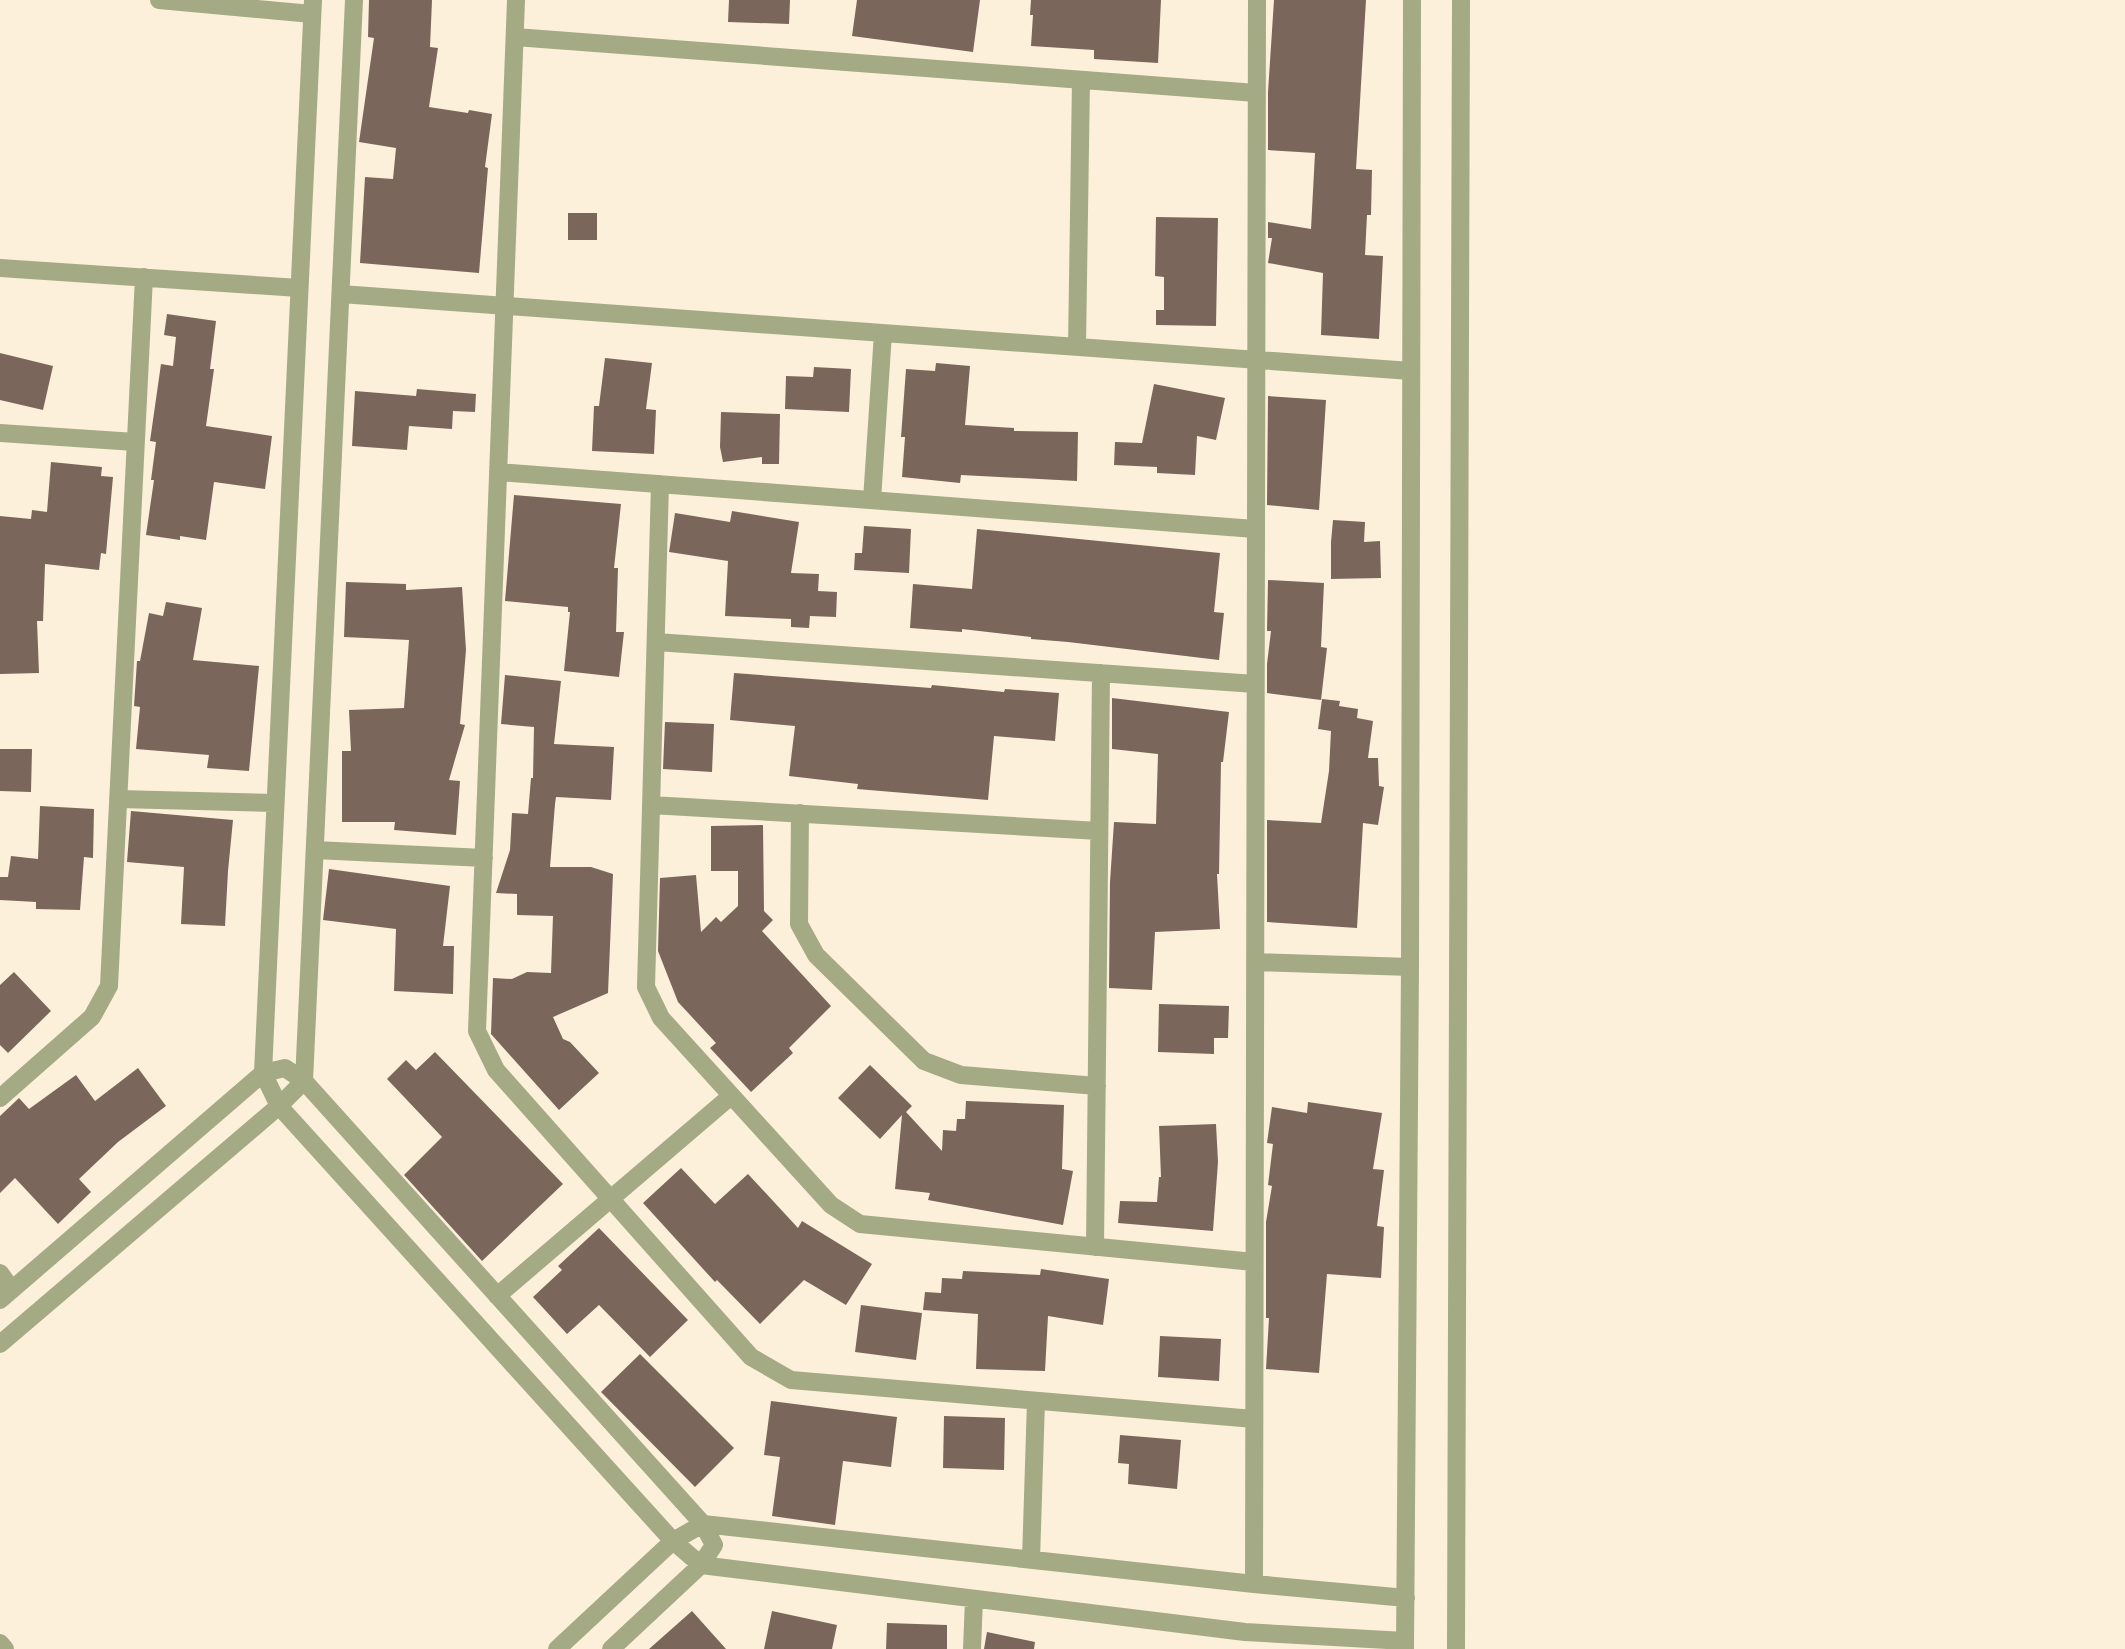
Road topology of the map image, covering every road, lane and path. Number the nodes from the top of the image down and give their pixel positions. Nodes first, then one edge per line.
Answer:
1 (159, 0) edge
2 (354, 0) edge
3 (516, 0) edge
4 (1256, 0) edge
5 (1412, 0) edge
6 (1461, 0) edge
7 (312, 7) edge
8 (515, 37) junction
9 (1081, 80) junction
10 (1256, 93) junction
11 (0, 268) edge
12 (144, 278) junction
13 (299, 288) junction
14 (341, 294) junction
15 (505, 306) junction
16 (883, 333) junction
17 (1077, 347) junction
18 (1255, 359) junction
19 (1411, 371) junction
20 (0, 433) edge
21 (135, 442) junction
22 (498, 472) junction
23 (660, 484) junction
24 (872, 500) junction
25 (1255, 529) junction
26 (656, 642) junction
27 (1101, 673) junction
28 (1255, 684) junction
29 (118, 799) junction
30 (275, 803) junction
31 (651, 805) junction
32 (800, 813) junction
33 (1099, 831) junction
34 (315, 850) junction
35 (484, 858) junction
36 (1255, 962) junction
37 (1410, 967) junction
38 (262, 1073) junction
39 (304, 1081) junction
40 (1097, 1086) junction
41 (731, 1096) junction
42 (0, 1098) edge
43 (279, 1106) junction
44 (611, 1199) junction
45 (1095, 1247) junction
46 (1254, 1262) junction
47 (0, 1273) edge
48 (6, 1295) edge
49 (497, 1296) junction
50 (0, 1344) edge
51 (1036, 1401) junction
52 (1254, 1419) junction
53 (703, 1524) junction
54 (673, 1541) junction
55 (1031, 1560) junction
56 (701, 1565) junction
57 (1254, 1584) junction
58 (1406, 1598) junction
59 (974, 1599) junction
60 (1245, 1640) edge
61 (0, 1643) edge
62 (1405, 1645) edge
63 (5, 1649) edge
64 (557, 1649) edge
65 (611, 1649) edge
66 (972, 1649) edge
67 (1456, 1649) edge

1 - 7 street
2 - 14 street
3 - 8 street
4 - 10 street
5 - 19 street
6 - 67 street
7 - 13 street
8 - 9 street
8 - 15 street
9 - 10 street
9 - 17 street
10 - 18 street
11 - 12 street
12 - 13 street
12 - 21 street
13 - 30 street
14 - 15 street
14 - 34 street
15 - 16 street
15 - 22 street
16 - 17 street
16 - 24 street
17 - 18 street
18 - 19 street
18 - 25 street
19 - 37 street
20 - 21 street
21 - 29 street
22 - 23 street
22 - 35 street
23 - 24 street
23 - 26 street
24 - 25 street
25 - 28 street
26 - 27 street
26 - 31 street
27 - 28 street
27 - 33 street
28 - 36 street
29 - 30 street
29 - 42 street
30 - 38 street
31 - 32 street
31 - 41 street
32 - 33 street
32 - 40 street
33 - 40 street
34 - 35 street
34 - 39 street
35 - 44 street
36 - 37 street
36 - 46 street
37 - 58 street
38 - 39 street
38 - 43 street
38 - 48 street
39 - 43 street
39 - 49 street
40 - 45 street
41 - 44 street
41 - 45 street
43 - 50 street
43 - 54 street
44 - 49 street
44 - 51 street
45 - 46 street
46 - 52 street
47 - 48 street
49 - 53 street
51 - 52 street
51 - 55 street
52 - 57 street
53 - 54 street
53 - 55 street
53 - 56 street
54 - 56 street
54 - 64 street
55 - 57 street
56 - 59 street
56 - 65 street
57 - 58 street
58 - 62 street
59 - 60 street
59 - 66 street
60 - 62 street
61 - 63 street

